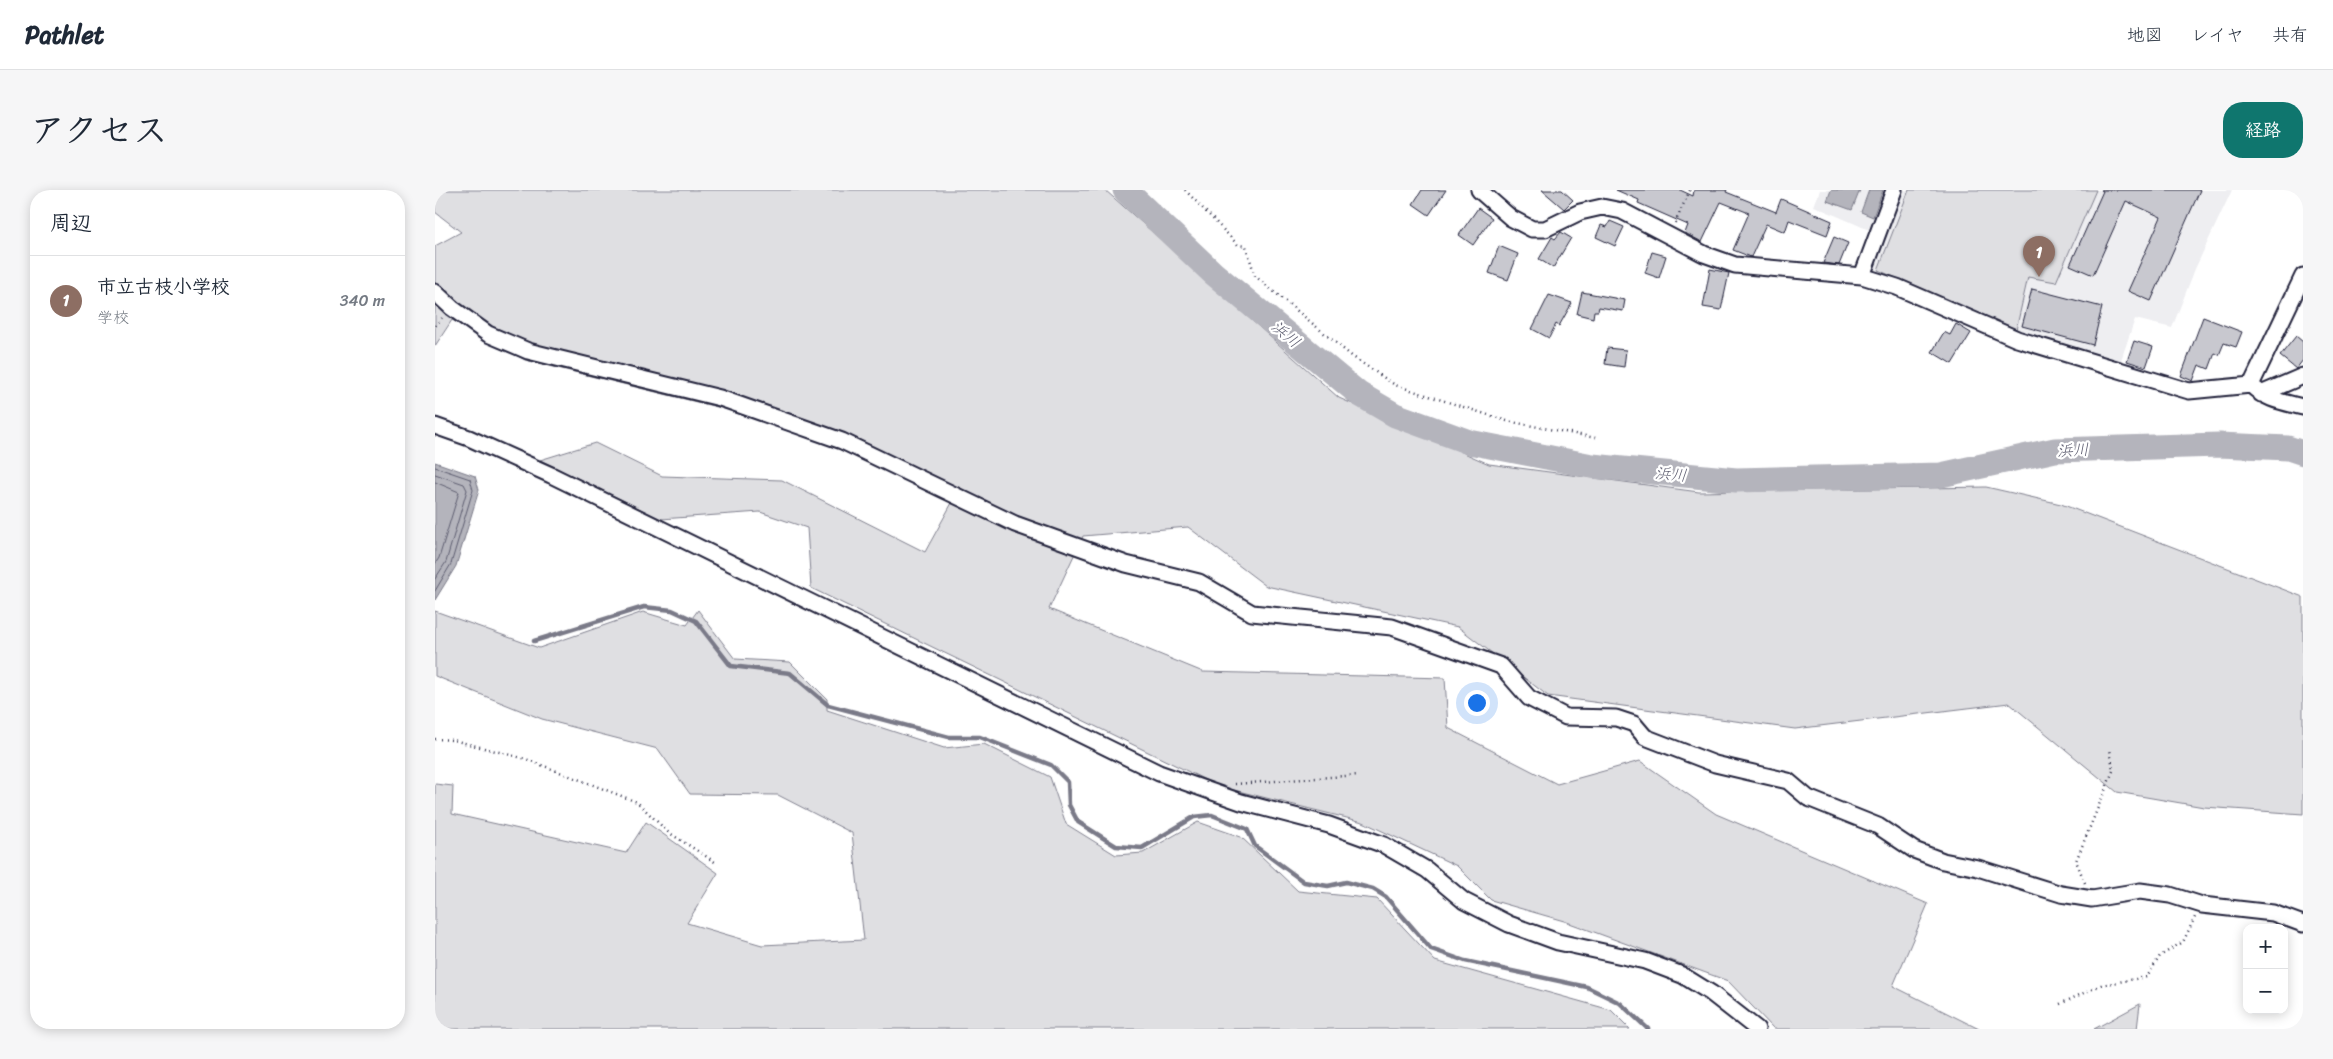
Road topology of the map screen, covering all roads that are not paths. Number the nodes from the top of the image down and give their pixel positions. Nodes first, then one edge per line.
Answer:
1 (1479, 190) edge
2 (1894, 190) edge
3 (1862, 276) junction
4 (2303, 276) edge
5 (435, 292) edge
6 (2303, 376) edge
7 (2256, 389) junction
8 (2303, 407) edge
9 (435, 426) edge
10 (2303, 924) edge
11 (1757, 1029) edge

1 - 3 street
2 - 3 street
3 - 7 street
4 - 7 street
5 - 10 street
6 - 7 street
7 - 8 street
9 - 11 street

